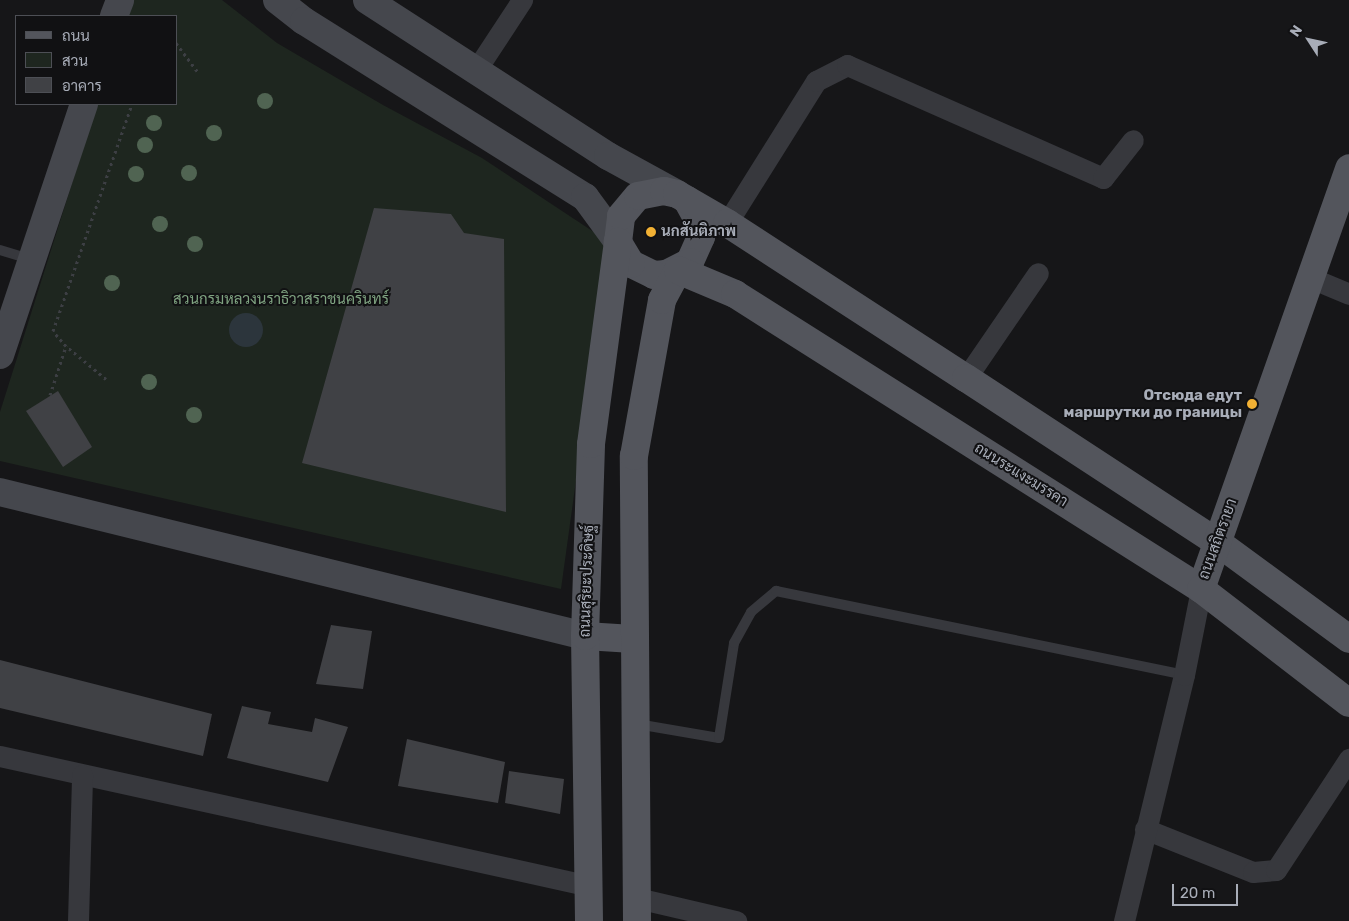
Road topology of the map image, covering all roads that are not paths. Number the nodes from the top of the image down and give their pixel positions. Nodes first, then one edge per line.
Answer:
1 (120, 0) edge
2 (277, 0) edge
3 (367, 0) edge
4 (522, 0) edge
5 (114, 15) edge
6 (476, 70) junction
7 (84, 105) edge
8 (1134, 140) dead end
9 (1346, 184) edge
10 (682, 197) junction
11 (727, 223) junction
12 (618, 242) junction
13 (0, 250) edge
14 (31, 259) junction
15 (678, 270) junction
16 (1038, 273) dead end
17 (1311, 278) junction
18 (1349, 294) edge
19 (0, 354) edge
20 (966, 378) junction
21 (0, 492) edge
22 (1217, 542) junction
23 (1201, 589) junction
24 (585, 636) junction
25 (633, 639) junction
26 (1349, 639) edge
27 (1184, 675) junction
28 (1349, 703) edge
29 (634, 724) junction
30 (0, 756) edge
31 (1349, 759) edge
32 (82, 775) junction
33 (1146, 829) junction
34 (590, 886) junction
35 (637, 910) edge
36 (78, 921) edge
37 (589, 921) edge
38 (736, 921) edge
39 (1124, 921) edge

1 - 5 street
2 - 12 street
3 - 6 street
4 - 6 street
6 - 10 street
7 - 14 street
8 - 11 street
9 - 17 main road, ถนนสถิตรายา
10 - 11 main road
10 - 12 main road
10 - 15 main road
11 - 20 main road
12 - 15 main road
12 - 24 main road, ถนนสุริยะประดิษฐ์
13 - 14 lane
14 - 19 street
15 - 23 main road, ถนนระแงะมรรคา
15 - 25 main road
16 - 20 street
17 - 18 street
17 - 22 main road, ถนนสถิตรายา
20 - 22 main road
21 - 24 street
22 - 23 main road, ถนนสถิตรายา
22 - 26 main road
23 - 27 street, ถนนสถิตรายา
23 - 28 main road, ถนนระแงะมรรคา
24 - 25 main road
24 - 34 main road, ถนนสุริยะประดิษฐ์
25 - 29 main road
27 - 29 lane
27 - 33 street, ถนนสถิตรายา
29 - 35 main road
30 - 32 street
31 - 33 street
32 - 34 street
32 - 36 street
33 - 39 street, ถนนสถิตรายา
34 - 37 main road, ถนนสุริยะประดิษฐ์
35 - 38 street

